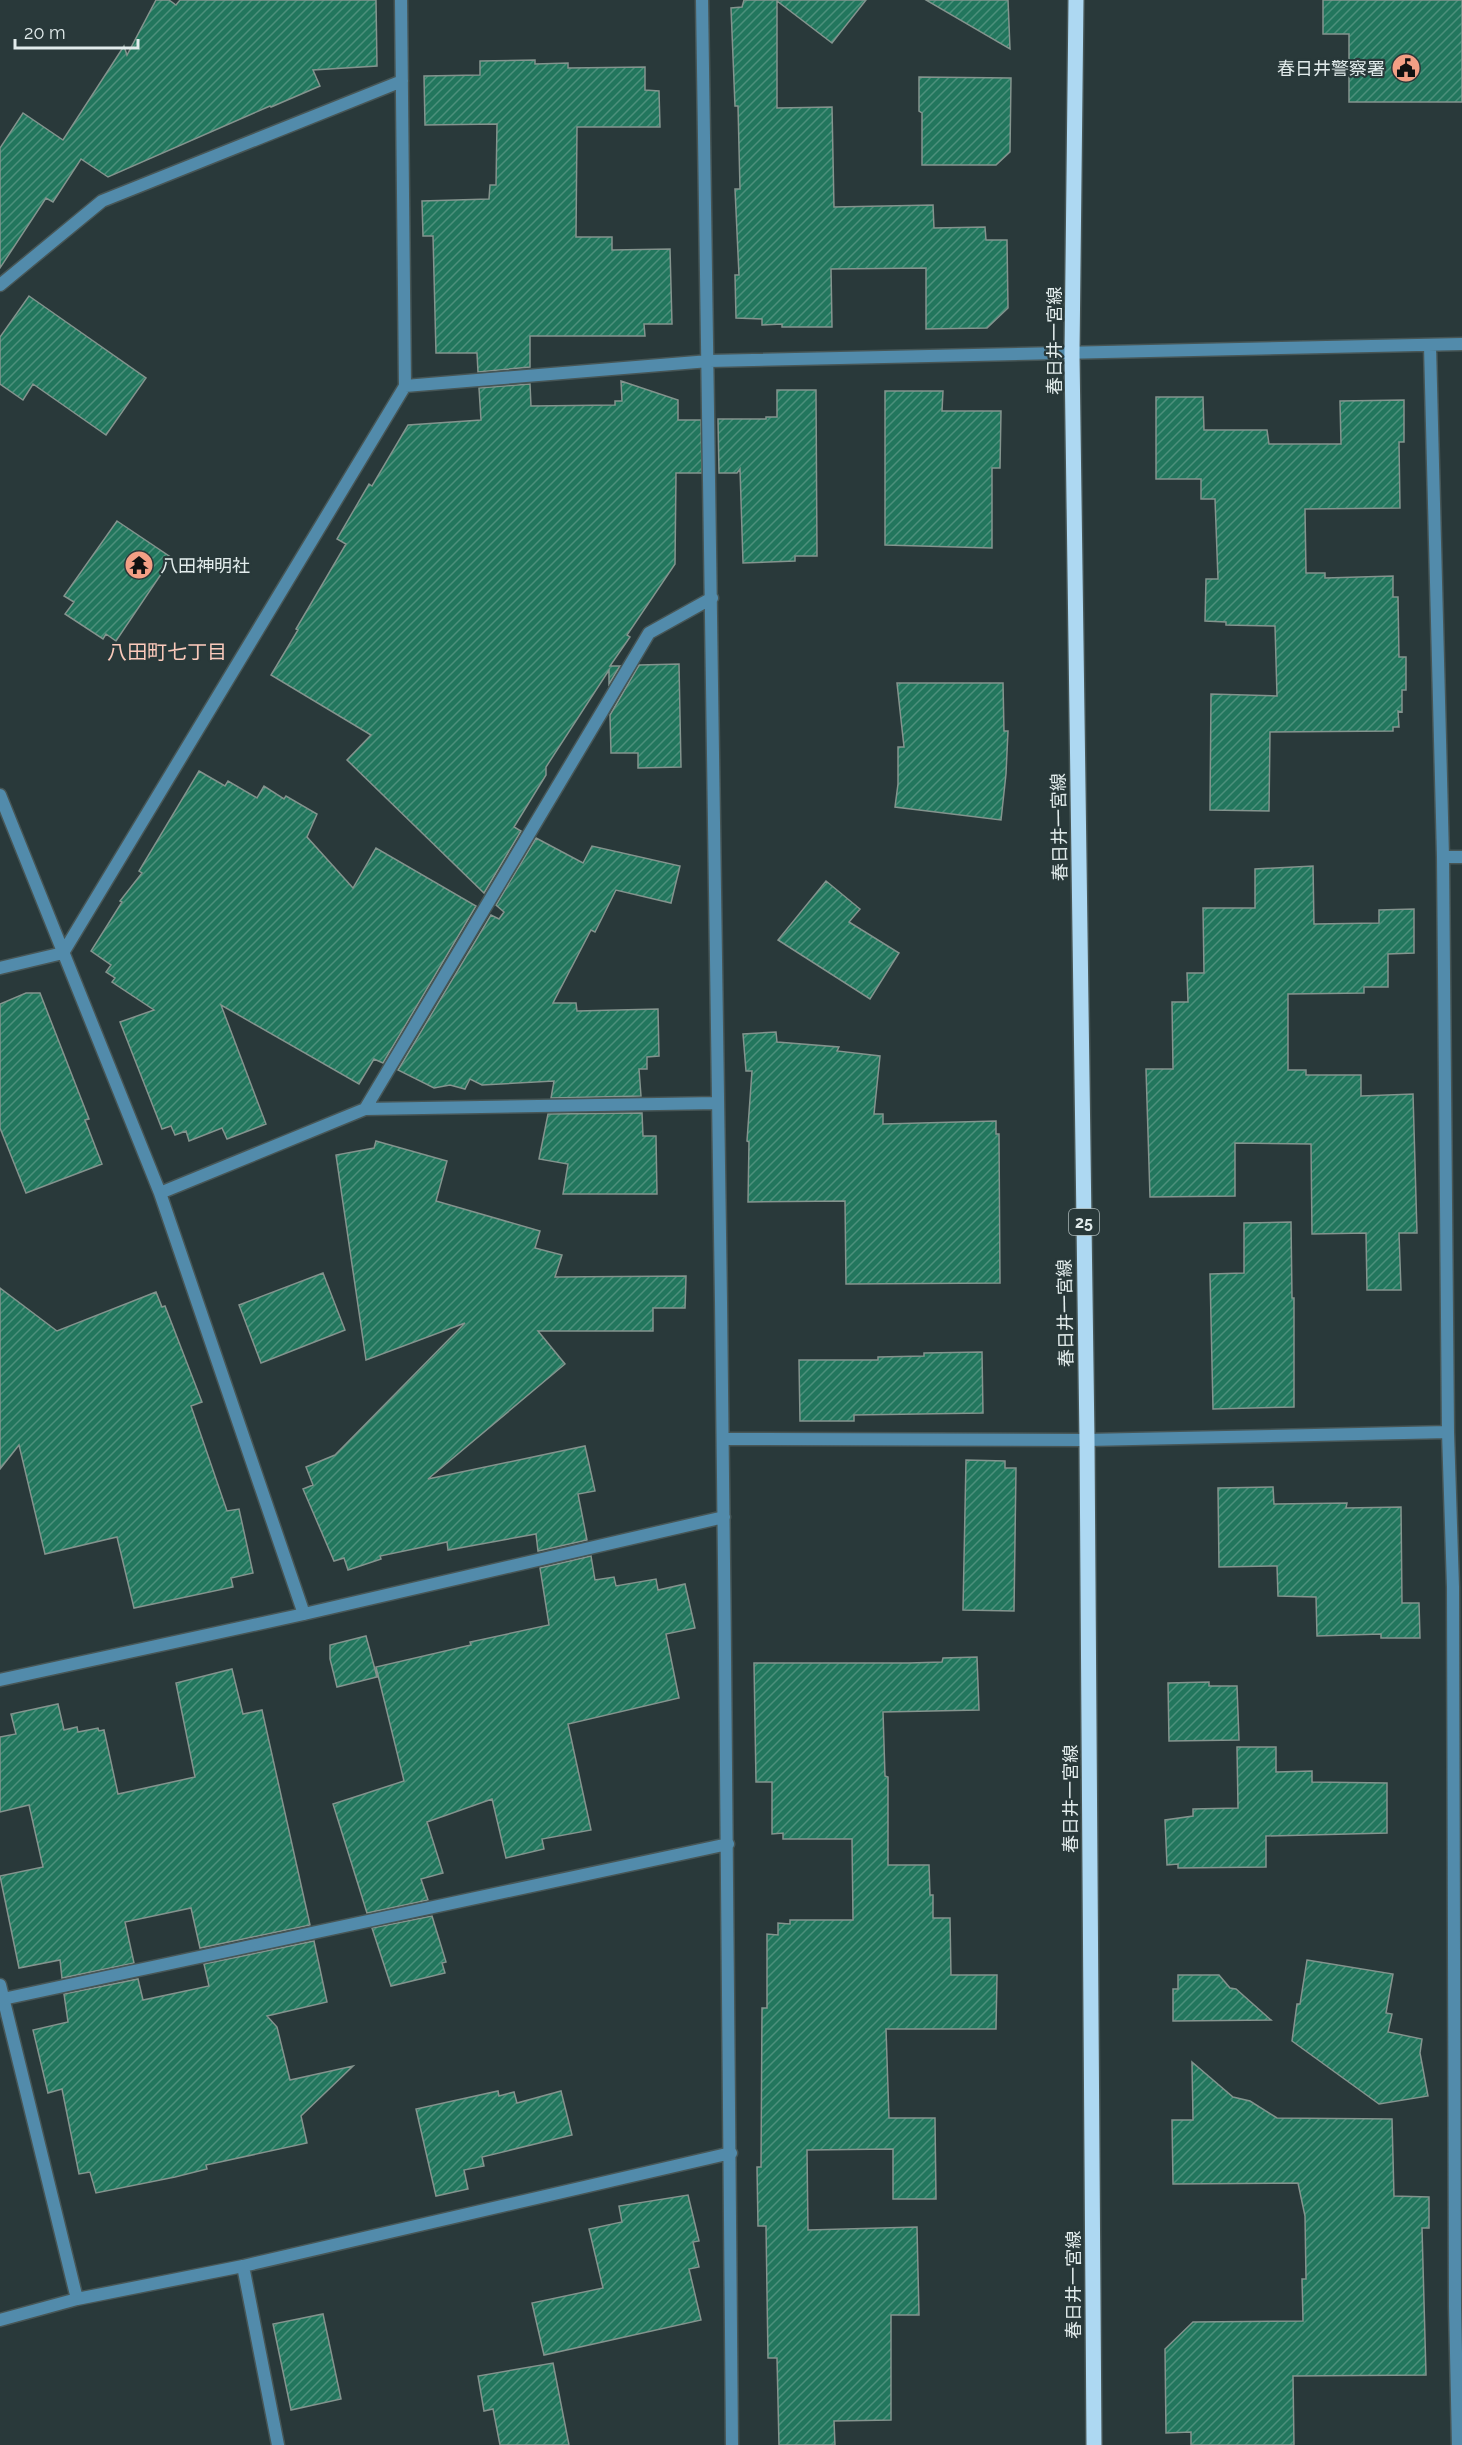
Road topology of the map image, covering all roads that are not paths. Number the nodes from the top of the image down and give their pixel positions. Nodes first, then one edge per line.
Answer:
1 (401, 0) edge
2 (702, 0) edge
3 (1074, 2) edge
4 (402, 81) junction
5 (0, 285) edge
6 (1462, 344) edge
7 (1430, 346) junction
8 (1072, 354) junction
9 (709, 361) junction
10 (405, 386) junction
11 (712, 598) junction
12 (0, 795) edge
13 (1443, 857) junction
14 (1462, 857) edge
15 (63, 953) junction
16 (0, 968) edge
17 (718, 1103) junction
18 (365, 1109) junction
19 (160, 1193) junction
20 (1448, 1432) junction
21 (723, 1438) junction
22 (1087, 1440) junction
23 (724, 1517) junction
24 (1458, 1587) edge
25 (304, 1614) junction
26 (0, 1680) edge
27 (728, 1844) junction
28 (0, 1985) edge
29 (3, 1999) junction
30 (731, 2153) junction
31 (243, 2266) junction
32 (78, 2299) junction
33 (1459, 2308) edge
34 (0, 2320) edge
35 (278, 2445) edge
36 (732, 2445) edge
37 (1094, 2445) edge
38 (1458, 2445) edge

1 - 4 street
2 - 9 street
3 - 8 main road, 春日井一宮線 / 25
4 - 5 street
4 - 10 street
6 - 7 street
7 - 8 street
7 - 13 street
8 - 9 street
8 - 22 main road, 春日井一宮線 / 25
9 - 10 street
9 - 11 street
10 - 15 street
11 - 17 street
11 - 18 street
12 - 15 street
13 - 14 street
13 - 20 street
15 - 16 street
15 - 19 street
17 - 18 street
17 - 21 street
18 - 19 street
19 - 25 street
20 - 22 street
20 - 24 street
21 - 22 street
21 - 23 street
22 - 37 main road, 春日井一宮線 / 25
23 - 25 street
23 - 27 street
24 - 33 street
25 - 26 street
27 - 29 street
27 - 30 street
28 - 29 street
29 - 32 street
30 - 31 street
30 - 36 street
31 - 32 street
31 - 35 street
32 - 34 street
33 - 38 street

